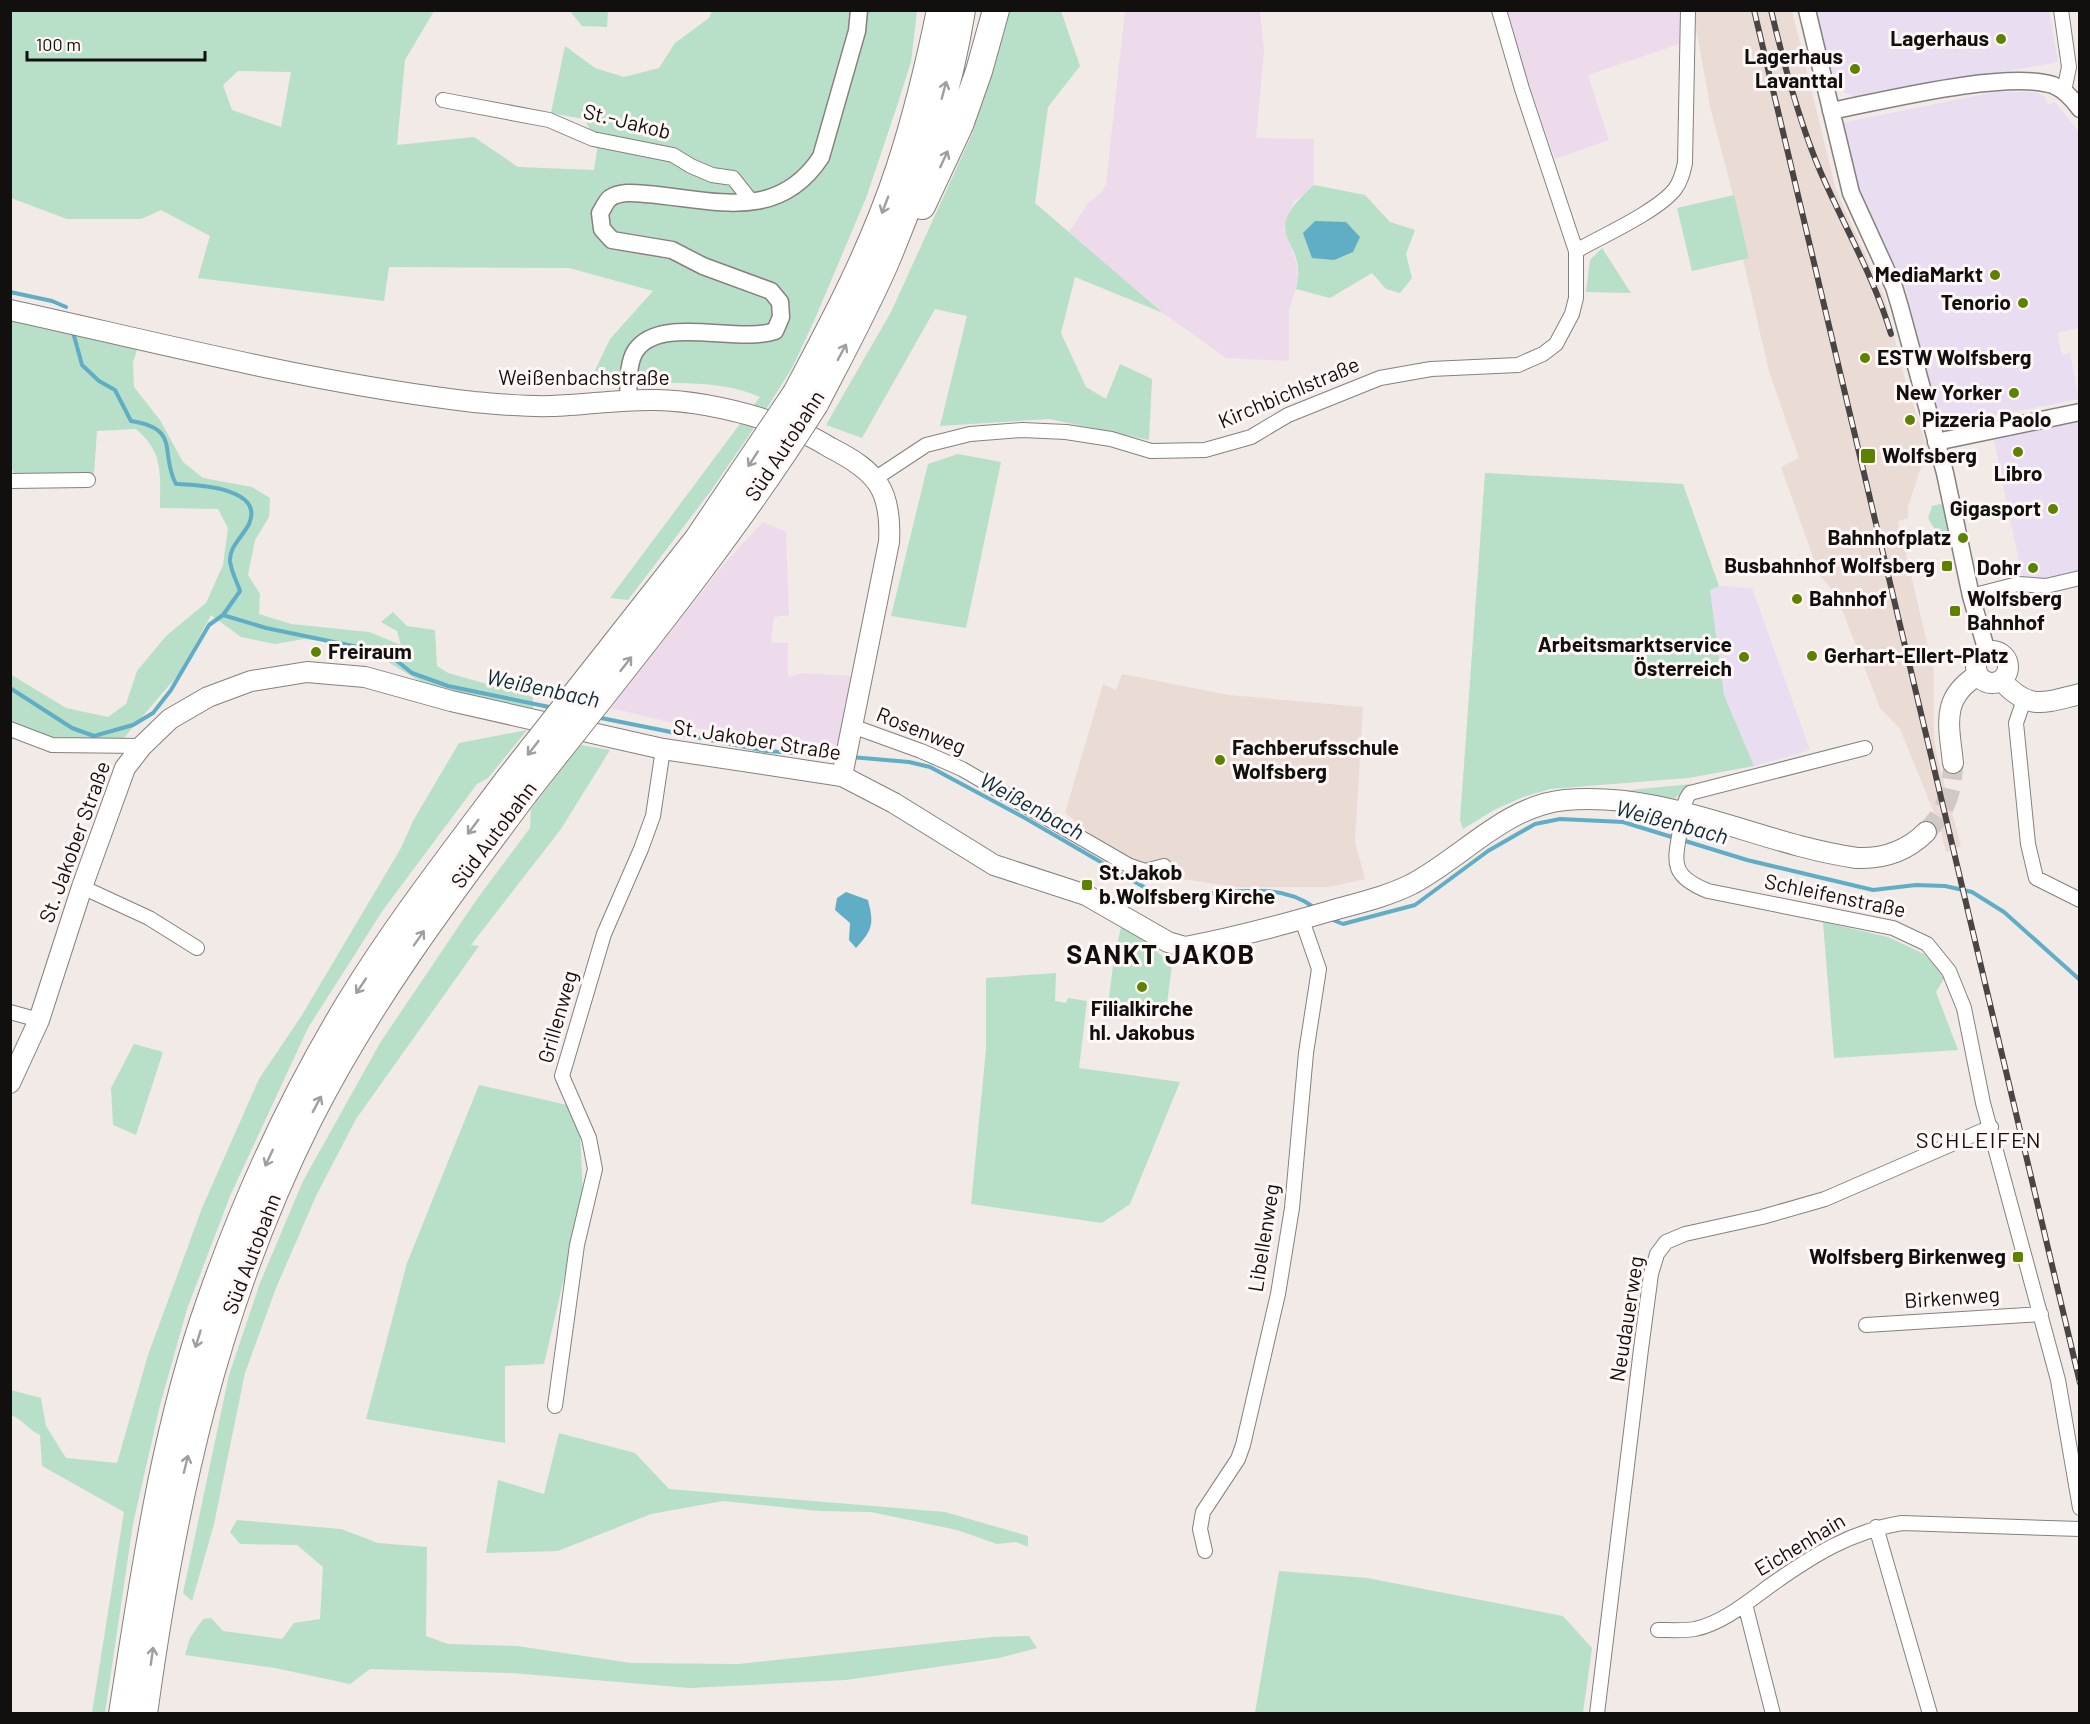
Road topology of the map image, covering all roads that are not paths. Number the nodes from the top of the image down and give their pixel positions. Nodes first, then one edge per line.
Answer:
1 (858, 10) edge
2 (940, 10) edge
3 (962, 10) edge
4 (996, 10) edge
5 (1499, 10) edge
6 (1688, 10) edge
7 (1806, 10) edge
8 (2061, 10) edge
9 (2064, 91) junction
10 (443, 100) dead end
11 (2079, 109) edge
12 (1830, 111) junction
13 (752, 202) junction
14 (1576, 251) junction
15 (885, 264) junction
16 (10, 310) edge
17 (805, 398) junction
18 (628, 400) junction
19 (2079, 412) edge
20 (1936, 442) junction
21 (876, 478) junction
22 (88, 480) dead end
23 (10, 482) edge
24 (2079, 578) edge
25 (1971, 596) junction
26 (1987, 652) junction
27 (1978, 675) junction
28 (2001, 680) junction
29 (2079, 694) edge
30 (2024, 700) junction
31 (10, 729) edge
32 (142, 746) junction
33 (1865, 748) dead end
34 (663, 749) junction
35 (847, 752) junction
36 (1953, 763) tunnel mouth
37 (517, 786) junction
38 (1682, 818) junction
39 (1926, 832) tunnel mouth
40 (1164, 866) dead end
41 (82, 887) junction
42 (2079, 900) edge
43 (1315, 916) junction
44 (197, 948) dead end
45 (10, 1012) edge
46 (39, 1020) junction
47 (10, 1083) edge
48 (1991, 1127) junction
49 (2041, 1314) junction
50 (1866, 1325) dead end
51 (555, 1406) dead end
52 (2079, 1508) edge
53 (1876, 1527) junction
54 (2079, 1529) edge
55 (1205, 1551) dead end
56 (1745, 1604) junction
57 (1658, 1630) dead end
58 (122, 1713) edge
59 (144, 1713) edge
60 (1597, 1713) edge
61 (1773, 1713) edge
62 (1930, 1713) edge

1 - 13 street
2 -> 17 highway, Süd Autobahn
15 -> 3 highway, Süd Autobahn
15 -> 4 highway
5 - 14 street, Kirchbichlstraße
6 - 14 street
7 - 12 street
8 - 9 street
9 - 11 street
9 - 12 street
10 - 13 street, St.-Jakob
12 - 20 street
13 - 18 street
14 - 21 street, Kirchbichlstraße
17 -> 15 highway, Süd Autobahn
16 - 18 main road, Weißenbachstraße
17 - 37 highway, Süd Autobahn, bridge
18 - 21 main road, Weißenbachstraße
19 - 20 street
20 - 25 street
21 - 35 main road, Weißenbachstraße
22 - 23 street
24 - 25 street
25 - 26 street
26 - 27 main road
26 - 28 main road
27 - 28 main road
27 - 36 main road
28 - 30 main road
29 - 30 main road
30 - 42 street
31 - 32 street
32 - 34 main road, St. Jakober Straße
32 - 41 main road, St. Jakober Straße
33 - 38 street
34 - 35 main road, St. Jakober Straße
34 - 51 street, Grillenweg
35 - 40 street, Rosenweg
35 - 43 main road, St. Jakober Straße
37 -> 58 highway, Süd Autobahn
59 -> 37 highway, Süd Autobahn
38 - 39 main road, St. Jakober Straße
38 - 43 main road, St. Jakober Straße
38 - 48 street, Schleifenstraße
41 - 44 street
41 - 46 main road, St. Jakober Straße
43 - 55 street, Libellenweg
45 - 46 street
46 - 47 main road, St. Jakober Straße
48 - 49 street, Schleifenstraße
48 - 60 street, Neudauerweg
49 - 50 street, Birkenweg
49 - 52 street, Schleifenstraße
53 - 54 street, Eichenhain
53 - 56 street, Eichenhain
53 - 62 street
56 - 57 street, Eichenhain
56 - 61 street

